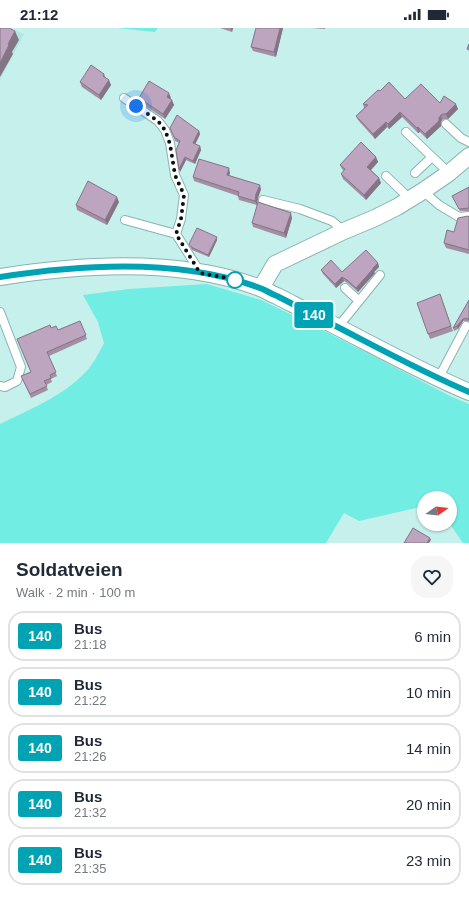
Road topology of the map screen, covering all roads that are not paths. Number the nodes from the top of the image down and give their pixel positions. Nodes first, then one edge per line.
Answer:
1 (124, 98) dead end
2 (446, 124) dead end
3 (406, 132) dead end
4 (469, 142) edge
5 (469, 156) edge
6 (432, 157) junction
7 (449, 172) junction
8 (415, 173) dead end
9 (386, 176) dead end
10 (416, 195) junction
11 (263, 200) dead end
12 (469, 216) edge
13 (125, 220) dead end
14 (344, 231) junction
15 (176, 234) junction
16 (200, 273) junction
17 (380, 275) dead end
18 (0, 277) edge
19 (261, 288) junction
20 (345, 288) dead end
21 (359, 301) junction
22 (0, 312) edge
23 (466, 326) dead end
24 (338, 327) junction
25 (438, 379) junction
26 (0, 386) edge
27 (469, 392) edge

1 - 15 lane
2 - 4 lane
3 - 6 lane
5 - 7 street
6 - 7 lane
6 - 8 lane
7 - 10 street
9 - 10 lane
10 - 12 lane
10 - 14 street
11 - 14 lane
13 - 15 lane
14 - 19 street
15 - 16 lane
16 - 18 street
16 - 19 street
17 - 21 lane
19 - 24 street
20 - 21 lane
21 - 24 lane
22 - 26 lane
23 - 25 lane
24 - 25 street
25 - 27 street

